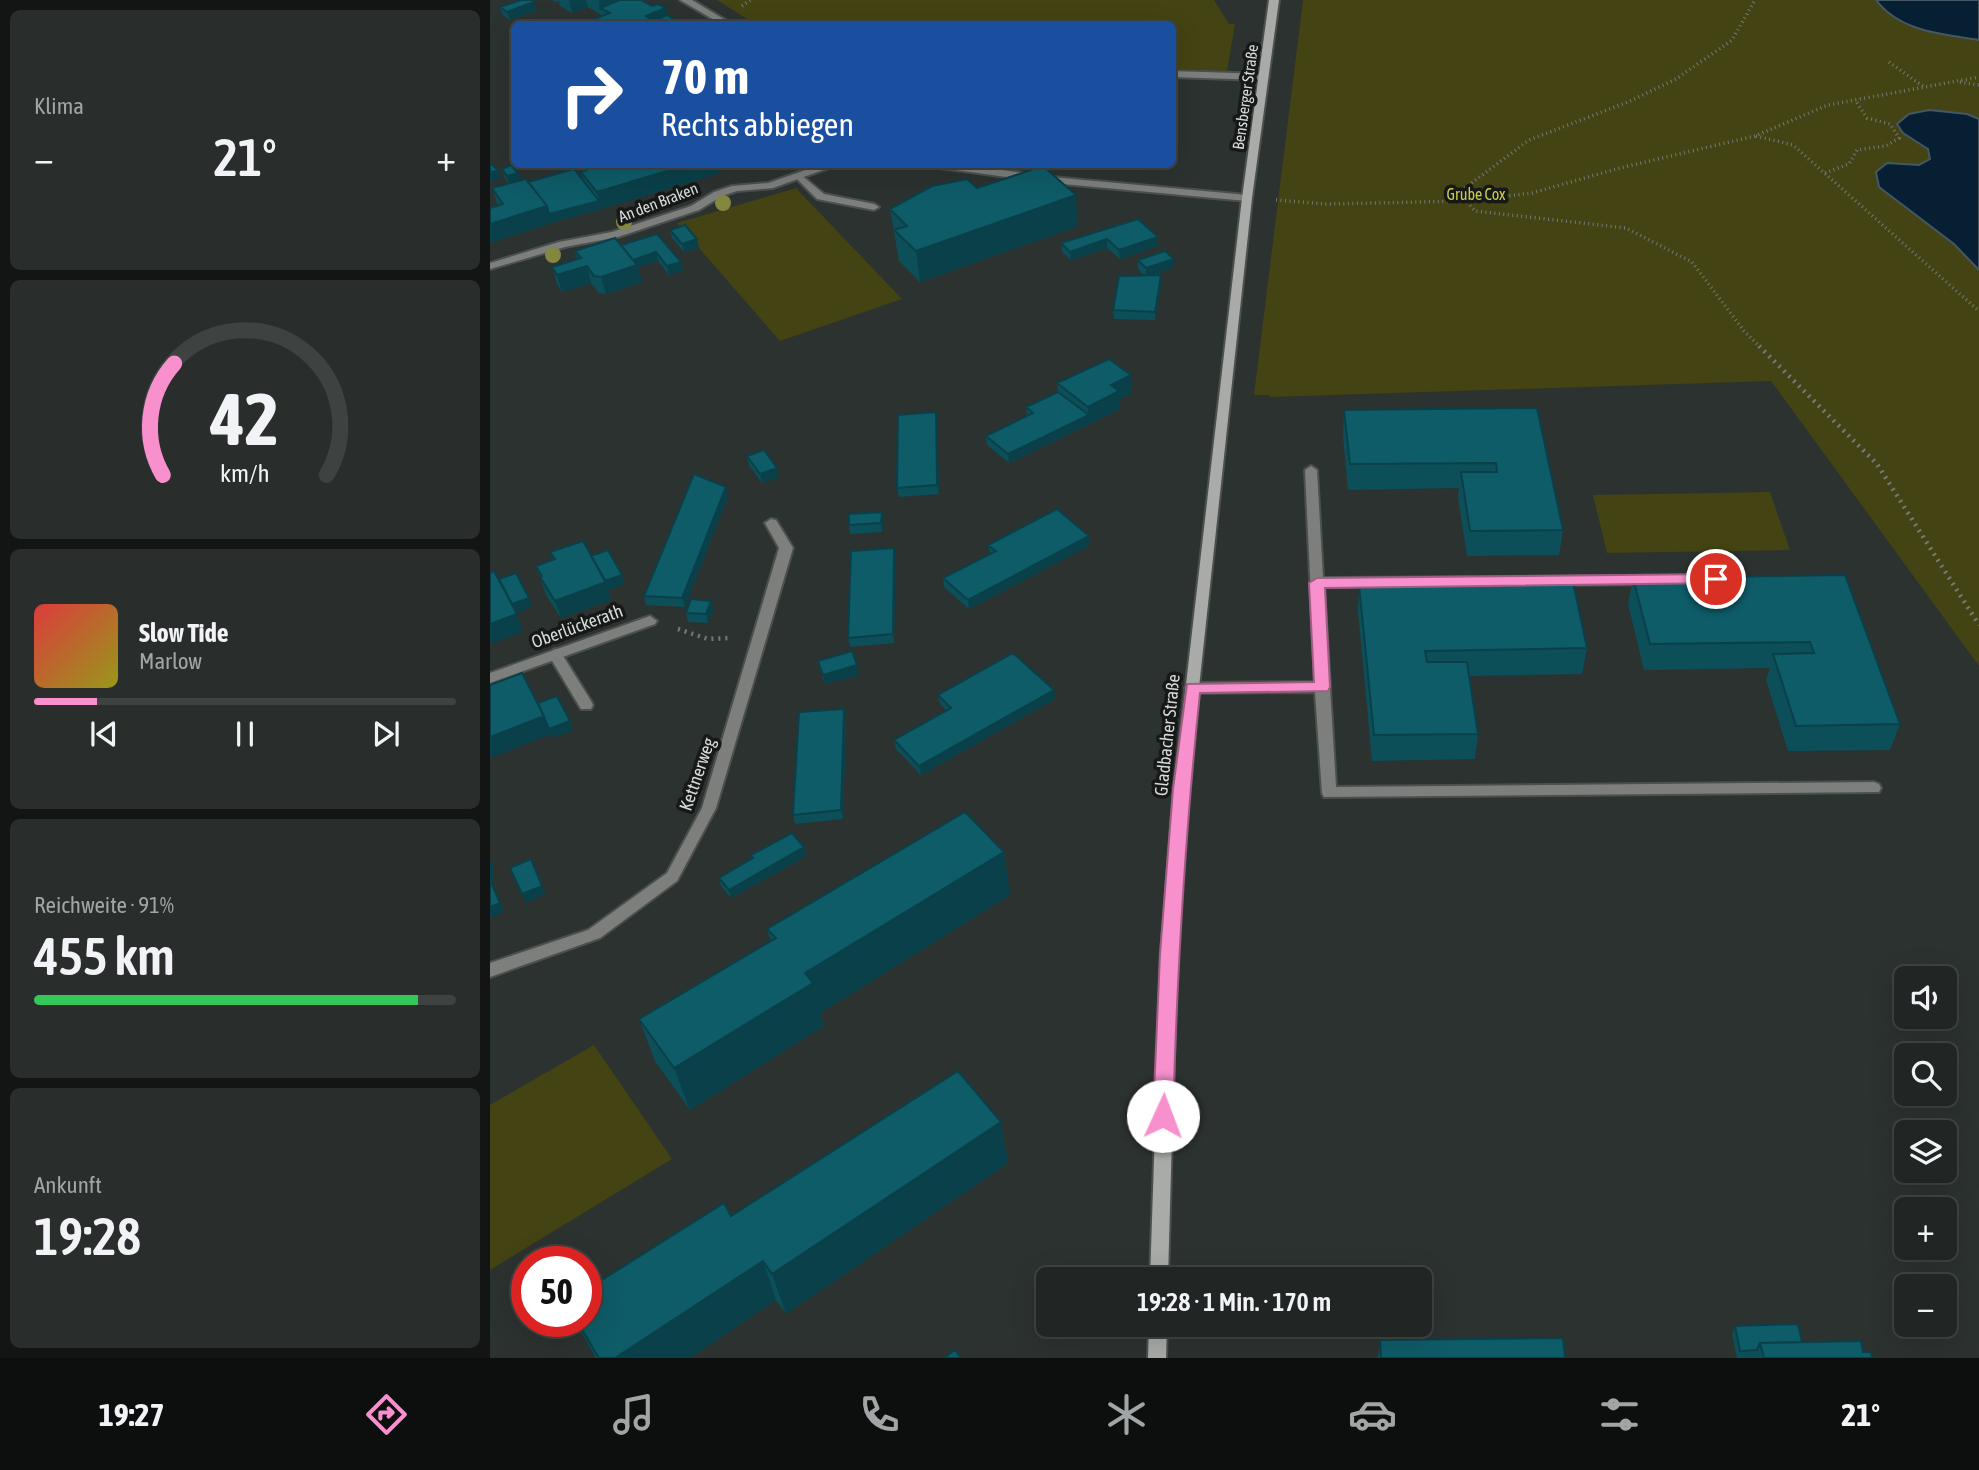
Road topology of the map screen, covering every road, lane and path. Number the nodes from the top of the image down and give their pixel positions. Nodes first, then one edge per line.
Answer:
1 (685, 0) edge
2 (1275, 0) edge
3 (1755, 0) edge
4 (721, 21) edge
5 (1889, 62) dead end
6 (1176, 74) edge
7 (1264, 77) junction
8 (1979, 77) edge
9 (1956, 82) junction
10 (1979, 85) edge
11 (1925, 87) junction
12 (1855, 100) junction
13 (1755, 136) junction
14 (824, 168) edge
15 (963, 168) edge
16 (1825, 173) junction
17 (800, 177) junction
18 (1247, 198) junction
19 (1450, 199) junction
20 (1466, 201) junction
21 (874, 207) dead end
22 (490, 266) edge
23 (1979, 311) edge
24 (1311, 470) dead end
25 (771, 523) dead end
26 (1658, 580) edge
27 (1317, 583) junction
28 (650, 621) joint
29 (1979, 625) edge
30 (760, 636) junction
31 (555, 654) junction
32 (490, 678) edge
33 (1322, 687) junction
34 (1192, 688) junction
35 (586, 705) dead end
36 (1874, 789) dead end
37 (490, 970) edge
38 (1159, 1267) edge
39 (1158, 1337) edge
40 (1157, 1358) edge

1 - 4 street
2 - 7 main road, Bensberger Straße
3 - 19 path
5 - 11 path
6 - 7 street
7 - 18 main road, Bensberger Straße
8 - 9 path
9 - 10 path
9 - 11 path
11 - 12 path
12 - 13 path
12 - 16 path
13 - 16 path
13 - 20 path
14 - 17 street, An den Braken
15 - 18 street
16 - 23 path
17 - 21 street
17 - 22 street, An den Braken
18 - 19 path
18 - 34 main road, Gladbacher Straße
19 - 20 path
20 - 29 path
24 - 27 street
25 - 30 street, Kettnerweg
26 - 27 street
27 - 33 street
28 - 30 path, Oberlückerath
28 - 31 street, Oberlückerath
30 - 37 street, Kettnerweg
31 - 32 street, Oberlückerath
31 - 35 street
33 - 34 street
33 - 36 street
34 - 38 main road, Gladbacher Straße
39 - 40 main road

